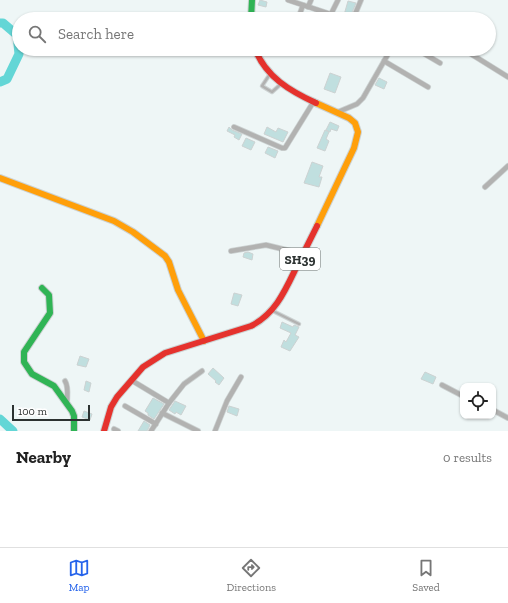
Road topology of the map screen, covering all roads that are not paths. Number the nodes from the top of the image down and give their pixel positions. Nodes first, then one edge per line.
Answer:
1 (252, 0) edge
2 (288, 0) edge
3 (311, 0) edge
4 (338, 0) edge
5 (361, 0) edge
6 (305, 6) junction
7 (251, 12) edge
8 (302, 12) edge
9 (324, 12) edge
10 (332, 12) edge
11 (356, 12) edge
12 (256, 56) edge
13 (387, 56) edge
14 (428, 56) edge
15 (474, 56) edge
16 (384, 60) junction
17 (440, 63) dead end
18 (270, 74) junction
19 (508, 77) edge
20 (281, 83) junction
21 (428, 87) dead end
22 (314, 101) junction
23 (338, 112) junction
24 (234, 127) dead end
25 (508, 166) edge
26 (0, 178) edge
27 (485, 187) dead end
28 (231, 251) dead end
29 (302, 254) junction
30 (42, 288) dead end
31 (273, 311) junction
32 (299, 324) dead end
33 (204, 341) junction
34 (202, 371) dead end
35 (241, 377) dead end
36 (65, 380) dead end
37 (131, 380) junction
38 (442, 385) dead end
39 (460, 394) edge
40 (169, 403) junction
41 (67, 404) junction
42 (125, 406) dead end
43 (496, 412) edge
44 (162, 413) junction
45 (508, 418) edge
46 (156, 424) junction
47 (74, 431) edge
48 (104, 431) edge
49 (151, 431) edge
50 (198, 431) edge
51 (215, 431) edge

1 - 7 main road
2 - 6 street
3 - 6 street
4 - 10 street
5 - 11 street
6 - 8 street
6 - 9 street
12 - 18 main road, SH39
13 - 16 street
14 - 17 street
15 - 19 street
16 - 21 street
16 - 23 street
18 - 20 main road, SH39
18 - 20 lane
20 - 22 main road, SH39
22 - 23 main road, SH39
22 - 24 street
23 - 29 main road, SH39
25 - 27 street
26 - 33 main road
28 - 29 street
29 - 31 main road, SH39
30 - 41 main road
31 - 32 lane
31 - 33 main road, SH39
33 - 37 main road, SH39
34 - 40 street
35 - 51 street
36 - 41 street
37 - 40 street
37 - 48 main road, SH39
38 - 39 street
40 - 44 street
41 - 47 main road
42 - 46 street
43 - 45 street
44 - 46 street
44 - 50 street
46 - 49 street

